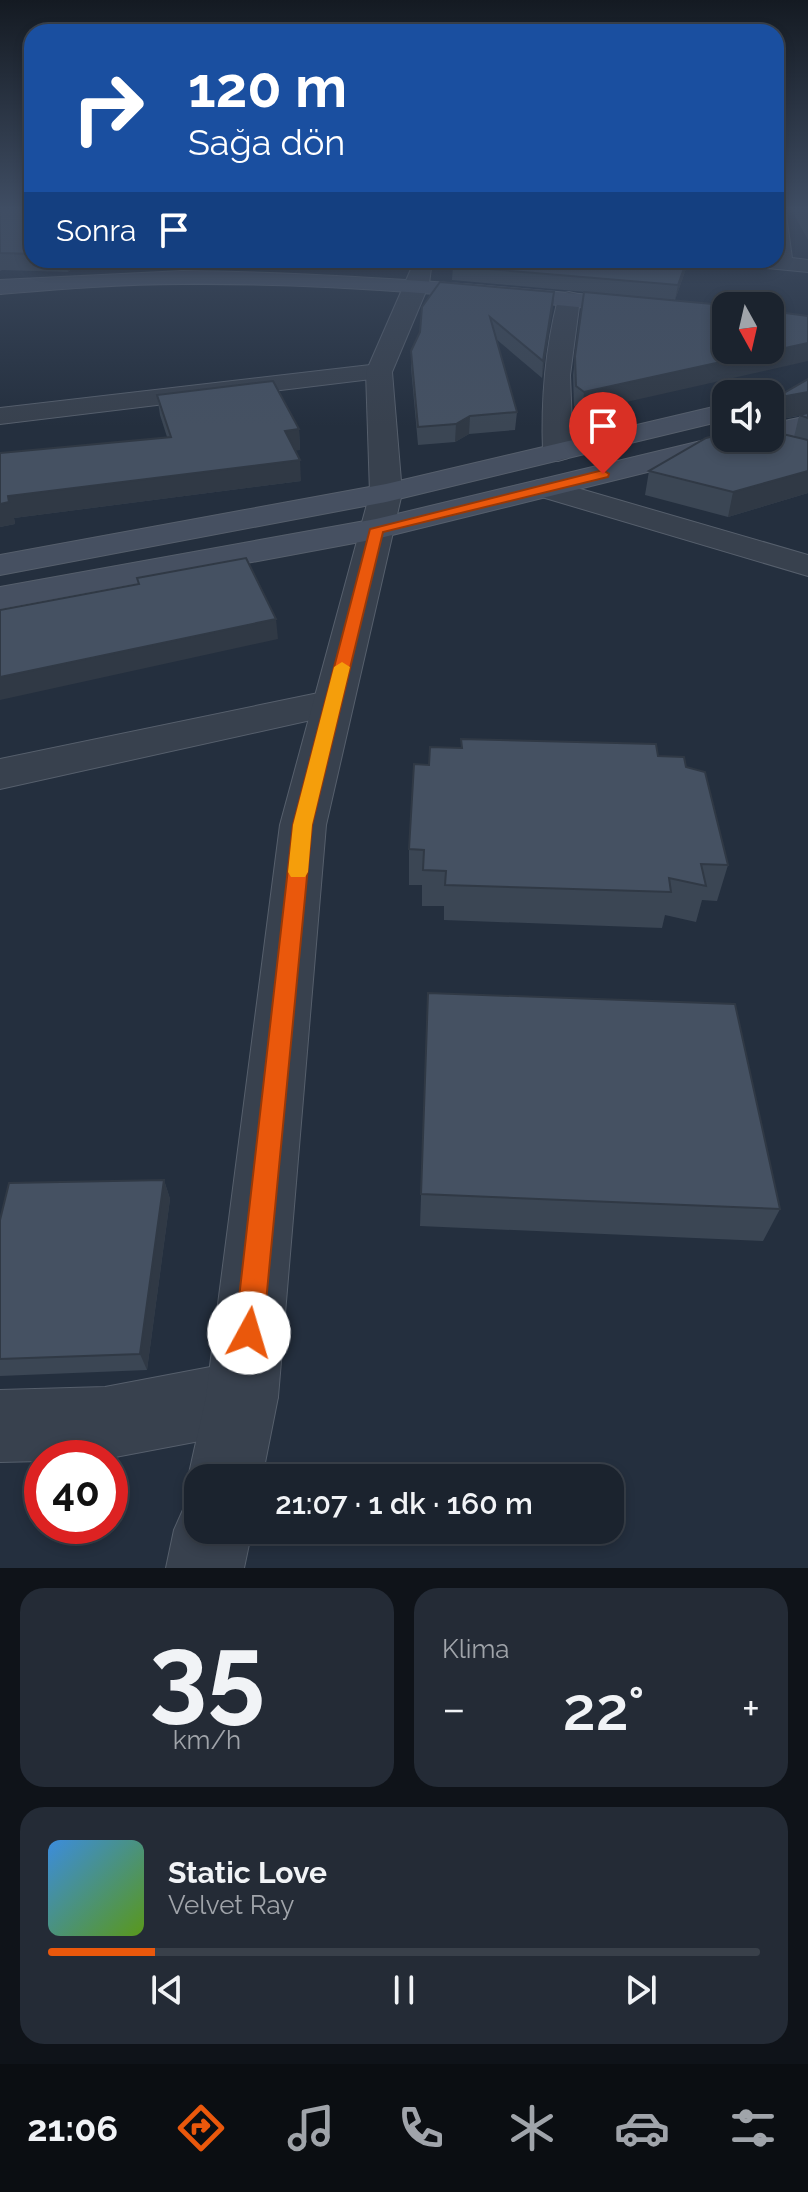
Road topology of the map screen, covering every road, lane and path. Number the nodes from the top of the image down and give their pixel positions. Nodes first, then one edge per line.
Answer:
1 (177, 280) edge
2 (419, 280) edge
3 (467, 280) edge
4 (0, 287) edge
5 (569, 299) junction
6 (712, 314) edge
7 (379, 372) junction
8 (712, 415) edge
9 (0, 416) edge
10 (808, 424) edge
11 (784, 430) edge
12 (712, 447) edge
13 (784, 448) edge
14 (558, 452) junction
15 (808, 455) edge
16 (546, 488) junction
17 (381, 511) junction
18 (0, 565) edge
19 (808, 566) edge
20 (0, 598) edge
21 (333, 703) junction
22 (0, 774) edge
23 (242, 1397) junction
24 (0, 1426) edge
25 (228, 1464) edge
26 (210, 1544) edge
27 (205, 1568) edge

1 - 4 main road
2 - 7 street
3 - 5 main road
5 - 6 main road
5 - 14 street
7 - 9 street
7 - 17 street
8 - 14 main road
10 - 11 main road
12 - 16 main road
13 - 15 street
14 - 17 main road
16 - 17 main road
16 - 19 street
17 - 18 main road
17 - 20 main road
17 - 21 street
21 - 22 street
21 - 23 street
23 - 24 street
23 - 25 street
26 - 27 street

